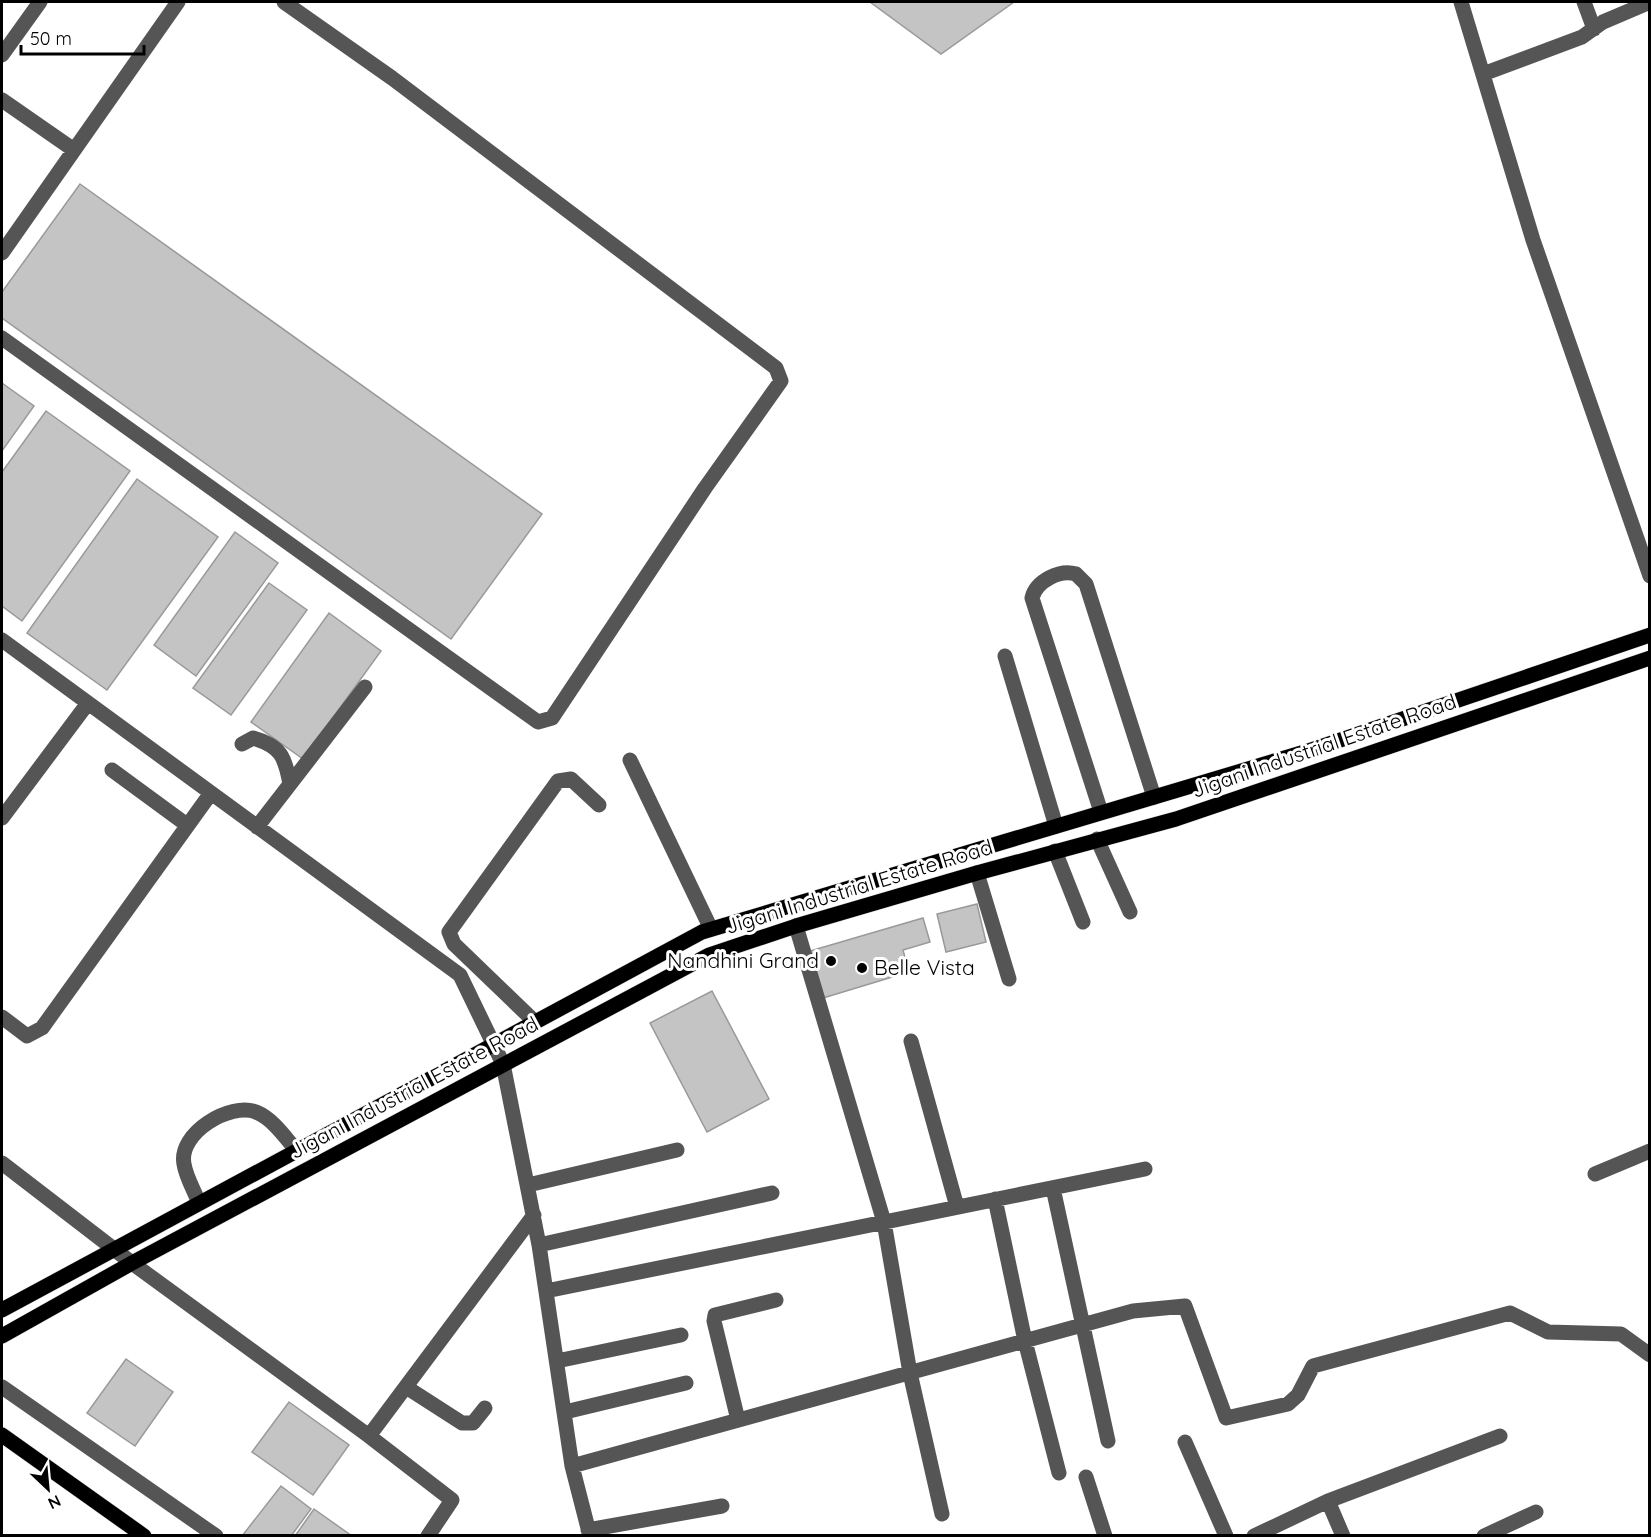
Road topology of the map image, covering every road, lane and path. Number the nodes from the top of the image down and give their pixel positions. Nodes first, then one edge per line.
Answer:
1 (40, 2) edge
2 (178, 2) edge
3 (284, 2) edge
4 (1461, 2) edge
5 (1584, 2) edge
6 (1650, 2) edge
7 (1594, 29) junction
8 (2, 55) edge
9 (1483, 74) junction
10 (2, 100) edge
11 (74, 150) junction
12 (2, 253) edge
13 (2, 338) edge
14 (1650, 576) edge
15 (1650, 635) edge
16 (2, 640) edge
17 (1005, 657) dead end
18 (1650, 658) edge
19 (365, 687) dead end
20 (88, 703) junction
21 (242, 744) dead end
22 (630, 760) dead end
23 (112, 770) dead end
24 (290, 784) junction
25 (211, 793) junction
26 (1154, 797) junction
27 (599, 805) dead end
28 (1101, 812) junction
29 (2, 818) edge
30 (188, 825) junction
31 (1056, 826) junction
32 (257, 827) junction
33 (1097, 839) junction
34 (1055, 851) junction
35 (977, 873) junction
36 (1131, 912) dead end
37 (1083, 922) dead end
38 (796, 926) junction
39 (711, 929) junction
40 (454, 944) junction
41 (441, 961) junction
42 (1009, 979) dead end
43 (2, 1017) edge
44 (535, 1022) junction
45 (911, 1041) dead end
46 (493, 1045) junction
47 (503, 1064) junction
48 (296, 1150) junction
49 (677, 1150) dead end
50 (1650, 1151) edge
51 (2, 1163) edge
52 (1145, 1169) dead end
53 (1595, 1174) dead end
54 (528, 1185) junction
55 (1053, 1188) junction
56 (772, 1193) dead end
57 (995, 1199) junction
58 (199, 1203) junction
59 (957, 1207) junction
60 (534, 1215) junction
61 (884, 1222) junction
62 (539, 1245) junction
63 (114, 1247) junction
64 (132, 1263) junction
65 (546, 1291) junction
66 (776, 1300) dead end
67 (2, 1310) edge
68 (1083, 1325) junction
69 (681, 1335) dead end
70 (2, 1336) edge
71 (1025, 1341) junction
72 (1650, 1355) edge
73 (557, 1361) junction
74 (910, 1372) junction
75 (686, 1383) dead end
76 (2, 1387) edge
77 (406, 1387) junction
78 (485, 1408) dead end
79 (565, 1412) junction
80 (738, 1420) junction
81 (2, 1435) edge
82 (369, 1436) junction
83 (1500, 1436) dead end
84 (1108, 1441) dead end
85 (1185, 1442) dead end
86 (572, 1466) junction
87 (1059, 1473) dead end
88 (1086, 1477) dead end
89 (1328, 1501) junction
90 (722, 1506) dead end
91 (1536, 1512) dead end
92 (942, 1514) dead end
93 (589, 1533) edge
94 (136, 1534) edge
95 (216, 1536) edge
96 (428, 1536) edge
97 (1105, 1536) edge
98 (1226, 1536) edge
99 (1254, 1536) edge
100 (1343, 1536) edge
101 (1484, 1536) edge

1 - 8 street
2 - 11 street
3 - 13 street
4 - 9 street
5 - 7 street
6 - 7 street
7 - 9 street
9 - 14 street
10 - 11 street
11 - 12 street
15 - 26 main road, Jigani Industrial Estate Road
16 - 20 street
17 - 31 street
18 - 33 main road, Jigani Industrial Estate Road
19 - 24 street
20 - 25 street
20 - 29 street
21 - 24 street
22 - 39 street
23 - 30 street
24 - 32 street
25 - 30 street
25 - 32 street
26 - 28 main road, Jigani Industrial Estate Road
26 - 28 street
27 - 40 street
28 - 31 main road, Jigani Industrial Estate Road
30 - 43 street
31 - 39 main road, Jigani Industrial Estate Road
32 - 41 street
33 - 34 main road, Jigani Industrial Estate Road
33 - 36 street
34 - 35 main road, Jigani Industrial Estate Road
34 - 37 street
35 - 38 main road, Jigani Industrial Estate Road
35 - 42 street
38 - 47 main road, Jigani Industrial Estate Road
38 - 61 street
39 - 44 main road, Jigani Industrial Estate Road
40 - 41 street
40 - 44 street
41 - 46 street
44 - 46 main road, Jigani Industrial Estate Road
45 - 59 street
46 - 47 street
46 - 48 main road, Jigani Industrial Estate Road
47 - 54 street
47 - 64 main road, Jigani Industrial Estate Road
48 - 58 main road, Jigani Industrial Estate Road
48 - 58 street
49 - 54 street
50 - 53 street
51 - 63 street
52 - 55 street
54 - 60 street
55 - 57 street
55 - 68 street
56 - 62 street
57 - 59 street
57 - 71 street
58 - 63 main road, Jigani Industrial Estate Road
59 - 61 street
60 - 62 street
60 - 77 street
61 - 65 street
61 - 74 street
62 - 65 street
63 - 64 street
63 - 67 main road, Jigani Industrial Estate Road
64 - 70 main road, Jigani Industrial Estate Road
64 - 82 street
65 - 73 street
66 - 80 street
68 - 71 street
68 - 72 street
68 - 84 street
69 - 73 street
71 - 74 street
71 - 87 street
73 - 79 street
74 - 80 street
74 - 92 street
75 - 79 street
76 - 95 street
77 - 78 street
77 - 82 street
79 - 86 street
80 - 86 street
81 - 94 main road
82 - 96 street
83 - 89 street
85 - 98 street
86 - 93 street
88 - 97 street
89 - 99 street
89 - 100 street
90 - 93 street
91 - 101 street

